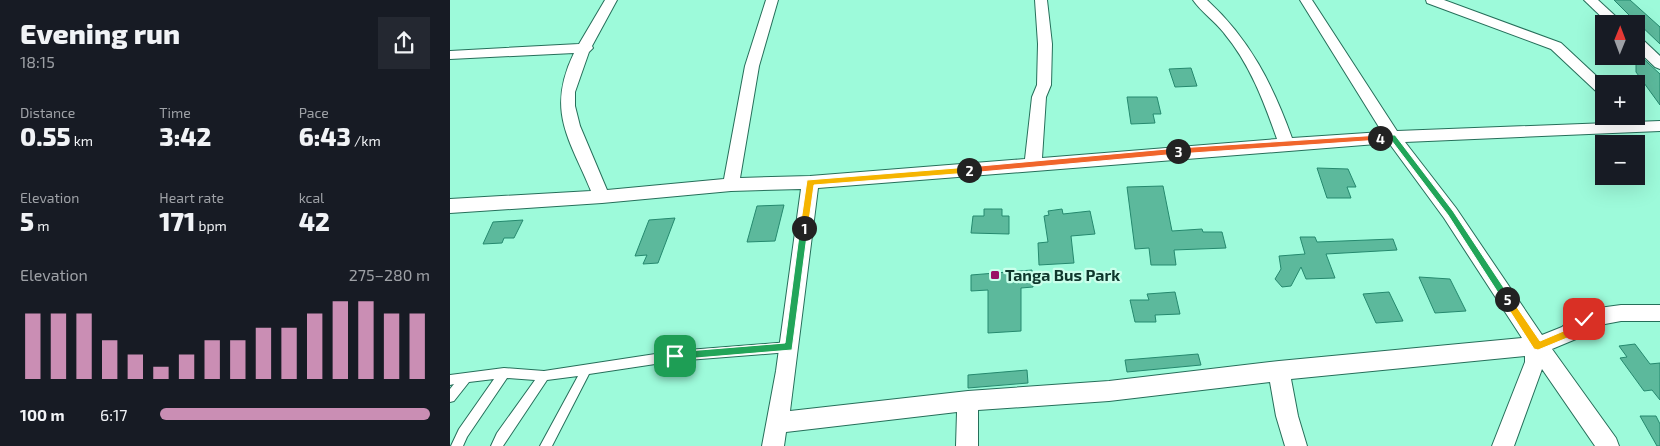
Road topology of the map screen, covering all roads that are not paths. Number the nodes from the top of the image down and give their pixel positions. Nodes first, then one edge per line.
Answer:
1 (611, 0) edge
2 (772, 0) edge
3 (1041, 0) edge
4 (1199, 0) edge
5 (1306, 0) edge
6 (1432, 0) edge
7 (1590, 0) edge
8 (1607, 15) edge
9 (586, 48) junction
10 (1645, 50) edge
11 (450, 55) edge
12 (1660, 64) edge
13 (1595, 83) edge
14 (1645, 117) edge
15 (1660, 126) edge
16 (1393, 137) junction
17 (1286, 143) junction
18 (1033, 165) junction
19 (810, 182) junction
20 (731, 185) junction
21 (602, 197) junction
22 (450, 206) edge
23 (1660, 313) edge
24 (1536, 346) junction
25 (789, 347) junction
26 (586, 370) junction
27 (1278, 370) junction
28 (504, 374) junction
29 (544, 376) junction
30 (467, 377) junction
31 (450, 380) edge
32 (450, 397) edge
33 (968, 401) junction
34 (777, 423) junction
35 (457, 446) edge
36 (497, 446) edge
37 (546, 446) edge
38 (773, 446) edge
39 (968, 446) edge
40 (1296, 446) edge
41 (1503, 446) edge
42 (1608, 446) edge

1 - 9 street
2 - 20 street
3 - 18 street
4 - 17 street
5 - 16 street
6 - 13 street
7 - 8 street
9 - 11 street
9 - 21 street
10 - 12 street
14 - 15 street
15 - 16 street
16 - 17 street
16 - 24 street
17 - 18 street
18 - 19 street
19 - 20 street
19 - 25 street
20 - 21 street
21 - 22 street
23 - 24 street
24 - 27 street
24 - 41 street
24 - 42 street
25 - 26 lane
25 - 34 street
26 - 29 lane
26 - 37 lane
27 - 33 street
27 - 40 street
28 - 29 lane
28 - 30 lane
28 - 35 lane
29 - 36 lane
30 - 31 lane
30 - 32 lane
33 - 34 street
33 - 39 street
34 - 38 street

